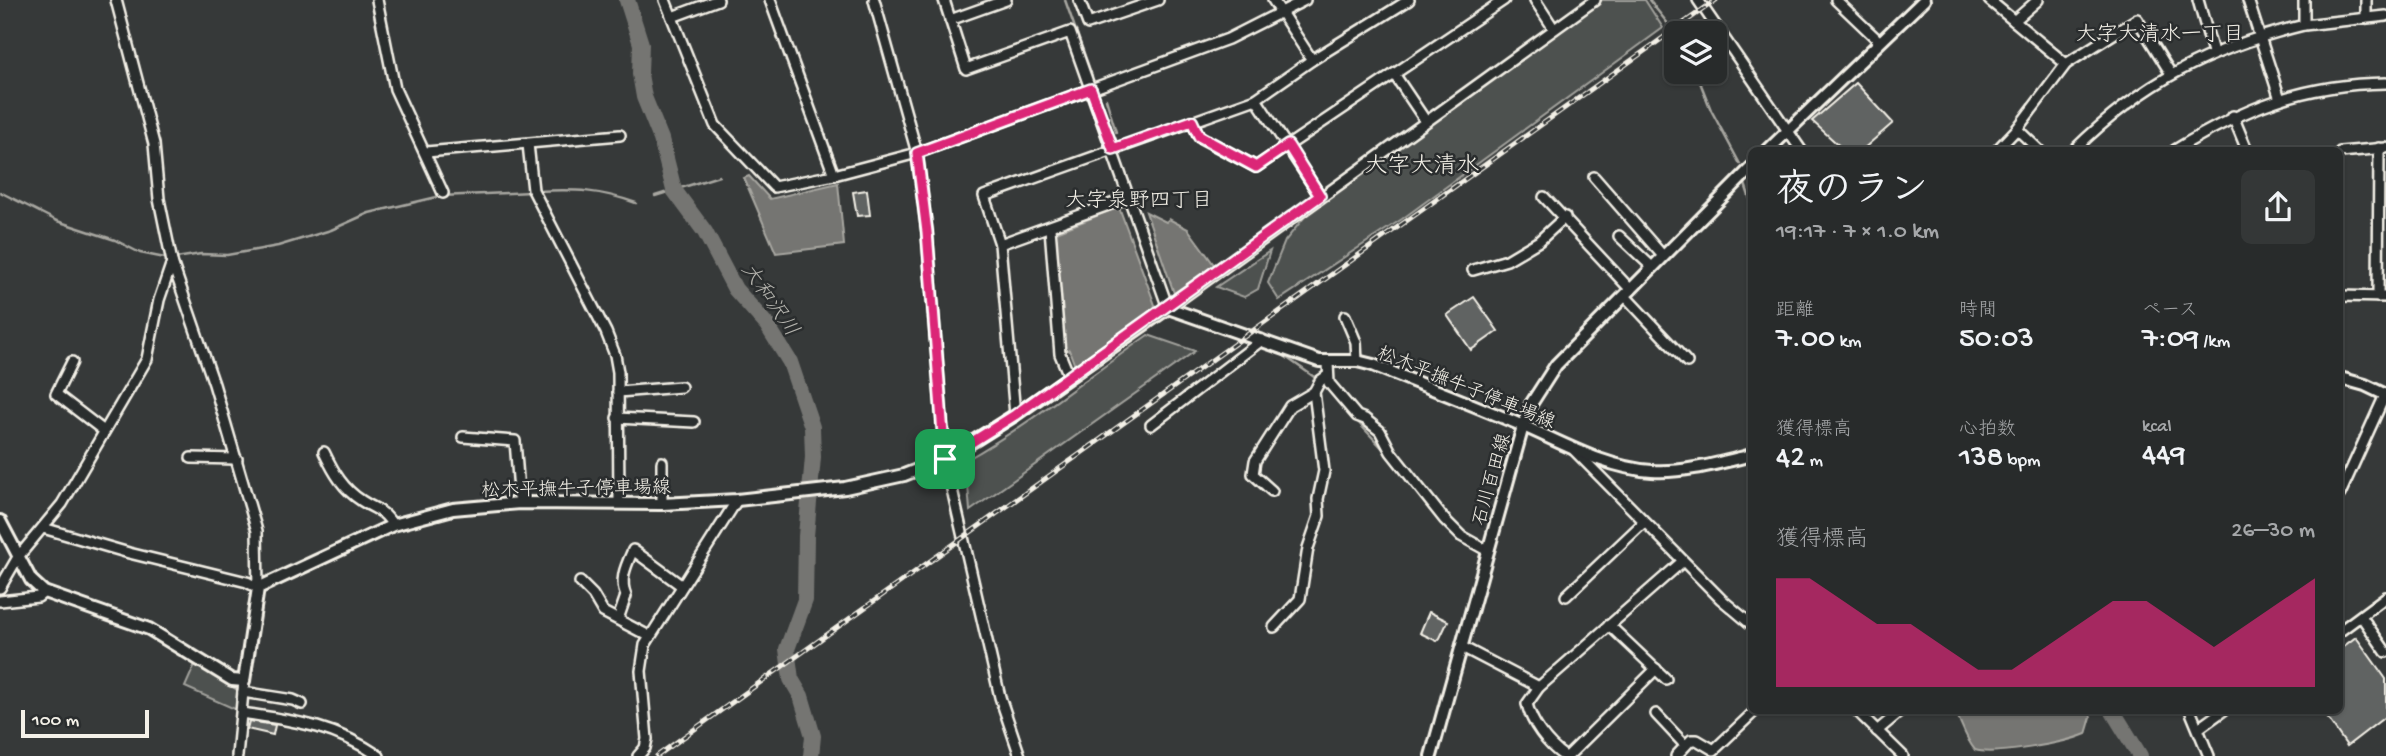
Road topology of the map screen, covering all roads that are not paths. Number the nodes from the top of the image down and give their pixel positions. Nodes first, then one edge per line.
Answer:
1 (116, 0) edge
2 (377, 0) edge
3 (665, 0) edge
4 (718, 0) edge
5 (770, 0) edge
6 (874, 0) edge
7 (944, 0) edge
8 (1006, 0) edge
9 (1079, 0) edge
10 (1158, 0) edge
11 (1273, 0) edge
12 (1305, 0) edge
13 (1409, 0) edge
14 (1504, 0) edge
15 (1535, 0) edge
16 (1595, 0) edge
17 (1698, 0) edge
18 (1836, 0) edge
19 (1924, 0) edge
20 (1989, 0) edge
21 (2038, 0) edge
22 (2198, 0) edge
23 (2248, 0) edge
24 (2304, 0) edge
25 (2366, 0) edge
26 (1282, 14) junction
27 (2366, 16) junction
28 (2386, 16) edge
29 (672, 17) junction
30 (950, 20) junction
31 (2014, 21) junction
32 (2304, 25) junction
33 (1555, 29) junction
34 (2260, 36) junction
35 (1880, 42) junction
36 (2213, 52) junction
37 (1312, 60) junction
38 (2066, 64) junction
39 (1394, 74) junction
40 (2171, 74) junction
41 (2386, 83) edge
42 (1091, 89) junction
43 (1256, 99) junction
44 (2280, 99) junction
45 (2233, 116) junction
46 (1425, 120) junction
47 (1192, 121) junction
48 (2017, 129) junction
49 (1787, 131) junction
50 (620, 135) dead end
51 (528, 144) junction
52 (1288, 145) junction
53 (1771, 147) edge
54 (1799, 147) edge
55 (2000, 147) edge
56 (2036, 147) edge
57 (2077, 147) edge
58 (2180, 147) edge
59 (2246, 147) edge
60 (2382, 148) edge
61 (1113, 149) junction
62 (426, 152) junction
63 (2343, 152) edge
64 (917, 153) junction
65 (1748, 171) edge
66 (834, 175) junction
67 (1594, 177) dead end
68 (443, 194) dead end
69 (1320, 196) junction
70 (1544, 197) dead end
71 (1128, 198) junction
72 (1565, 217) junction
73 (1050, 228) junction
74 (2382, 232) edge
75 (1619, 236) dead end
76 (1000, 244) junction
77 (1663, 256) junction
78 (172, 262) junction
79 (1652, 267) junction
80 (1473, 270) dead end
81 (1628, 293) junction
82 (2343, 296) edge
83 (2382, 297) edge
84 (1168, 308) junction
85 (1345, 316) dead end
86 (1262, 341) junction
87 (1357, 361) junction
88 (72, 362) dead end
89 (1687, 362) dead end
90 (1328, 363) junction
91 (1069, 376) junction
92 (1327, 376) junction
93 (2343, 379) edge
94 (681, 387) dead end
95 (618, 392) junction
96 (1314, 392) junction
97 (2386, 395) edge
98 (1015, 415) junction
99 (617, 418) junction
100 (694, 422) dead end
101 (1151, 425) dead end
102 (1523, 426) junction
103 (104, 431) junction
104 (463, 437) dead end
105 (1573, 449) junction
106 (324, 452) dead end
107 (1748, 456) edge
108 (191, 458) dead end
109 (237, 459) junction
110 (945, 459) junction
111 (662, 462) dead end
112 (2343, 488) edge
113 (1272, 491) dead end
114 (737, 500) junction
115 (619, 502) junction
116 (520, 503) junction
117 (662, 504) junction
118 (0, 521) edge
119 (1643, 523) junction
120 (393, 526) junction
121 (43, 528) junction
122 (1488, 551) junction
123 (18, 557) junction
124 (1683, 561) junction
125 (580, 582) dead end
126 (682, 586) junction
127 (0, 588) edge
128 (258, 588) junction
129 (44, 592) junction
130 (1566, 596) dead end
131 (2386, 597) edge
132 (0, 601) edge
133 (2361, 616) junction
134 (618, 619) junction
135 (1748, 621) edge
136 (1609, 625) junction
137 (1274, 627) dead end
138 (2343, 629) edge
139 (649, 636) junction
140 (1462, 647) junction
141 (2386, 652) edge
142 (1656, 669) junction
143 (1666, 679) dead end
144 (243, 687) junction
145 (1539, 687) junction
146 (302, 704) dead end
147 (242, 713) junction
148 (1656, 714) dead end
149 (1752, 714) edge
150 (1860, 714) edge
151 (1897, 714) edge
152 (2192, 714) edge
153 (2218, 714) edge
154 (2199, 728) junction
155 (1877, 731) junction
156 (1685, 745) junction
157 (1553, 752) edge
158 (237, 756) edge
159 (379, 756) edge
160 (638, 756) edge
161 (1020, 756) edge
162 (1431, 756) edge
163 (1566, 756) edge
164 (1676, 756) edge
165 (1903, 756) edge
166 (2209, 756) edge

1 - 78 street
2 - 62 street
3 - 29 street
4 - 29 street
5 - 66 street
6 - 64 street
7 - 30 street
8 - 30 street
9 - 10 street
11 - 26 street
12 - 26 street
13 - 37 street
14 - 39 street
15 - 33 street
16 - 33 street
17 - 49 street
18 - 35 street
19 - 35 main road
20 - 31 street
21 - 31 street
22 - 36 street
23 - 34 street
24 - 32 street
25 - 27 street
26 - 37 street
26 - 42 street
27 - 28 street
27 - 32 street
29 - 66 street
30 - 42 street
31 - 38 street
32 - 34 street
33 - 46 street
34 - 36 street
34 - 44 street
35 - 49 main road
36 - 40 street
37 - 43 street
38 - 40 street
38 - 48 street
39 - 46 street
39 - 52 street
40 - 57 street
41 - 44 street
42 - 61 street
42 - 64 street
43 - 47 street
43 - 52 street
44 - 45 street
45 - 58 street
45 - 59 street
46 - 69 street
47 - 52 street
47 - 61 street
48 - 55 street
48 - 56 street
49 - 53 main road
49 - 54 street
50 - 51 street
51 - 62 street
51 - 95 street
52 - 69 street
60 - 63 street
60 - 74 street
61 - 71 street
61 - 76 street
62 - 68 street
64 - 66 street
64 - 110 street
65 - 77 main road, 石川百田線
67 - 77 street
69 - 84 street
70 - 72 street
71 - 73 street
71 - 84 street
72 - 80 street
72 - 81 street
73 - 76 street
73 - 91 street
74 - 83 street
75 - 79 street
76 - 98 street
77 - 79 main road, 石川百田線
78 - 103 street
78 - 109 street
79 - 81 main road, 石川百田線
81 - 89 street
81 - 102 main road, 石川百田線
82 - 83 street
84 - 86 main road, 松木平撫牛子停車場線
84 - 91 main road
85 - 87 street
86 - 90 main road, 松木平撫牛子停車場線
86 - 101 street
87 - 90 main road, 松木平撫牛子停車場線
87 - 102 main road, 松木平撫牛子停車場線
88 - 103 street
90 - 92 street
91 - 98 main road
92 - 96 street
92 - 122 street
93 - 97 main road
94 - 95 street
95 - 99 street
96 - 113 street
96 - 137 street
97 - 112 street
98 - 110 main road
99 - 100 street
99 - 115 street
102 - 105 main road, 松木平撫牛子停車場線
102 - 122 main road, 石川百田線
103 - 121 street
104 - 116 street
105 - 107 main road, 松木平撫牛子停車場線
105 - 119 street
106 - 120 street
108 - 109 street
109 - 128 street
110 - 114 main road, 松木平撫牛子停車場線
110 - 161 street
111 - 117 street
114 - 117 main road, 松木平撫牛子停車場線
114 - 126 street
115 - 116 main road, 松木平撫牛子停車場線
115 - 117 main road, 松木平撫牛子停車場線
116 - 120 main road, 松木平撫牛子停車場線
118 - 123 main road
119 - 124 street
119 - 130 street
120 - 128 main road, 松木平撫牛子停車場線
121 - 123 street
121 - 128 street
122 - 140 main road, 石川百田線
123 - 127 street
123 - 129 main road
124 - 135 street
124 - 136 street
125 - 134 street
126 - 134 street
126 - 139 street
128 - 144 main road
129 - 132 street
129 - 144 main road
131 - 133 street
133 - 138 street
133 - 141 street
134 - 139 street
136 - 142 street
136 - 145 street
139 - 160 street
140 - 145 street
140 - 162 main road, 石川百田線
142 - 143 street
142 - 163 street
144 - 146 street
144 - 147 street
145 - 157 street
147 - 158 street
147 - 159 street
148 - 156 street
149 - 156 street
150 - 155 street
151 - 155 street
152 - 154 street
153 - 154 street
154 - 166 street
155 - 165 street
156 - 164 street
157 - 163 street

